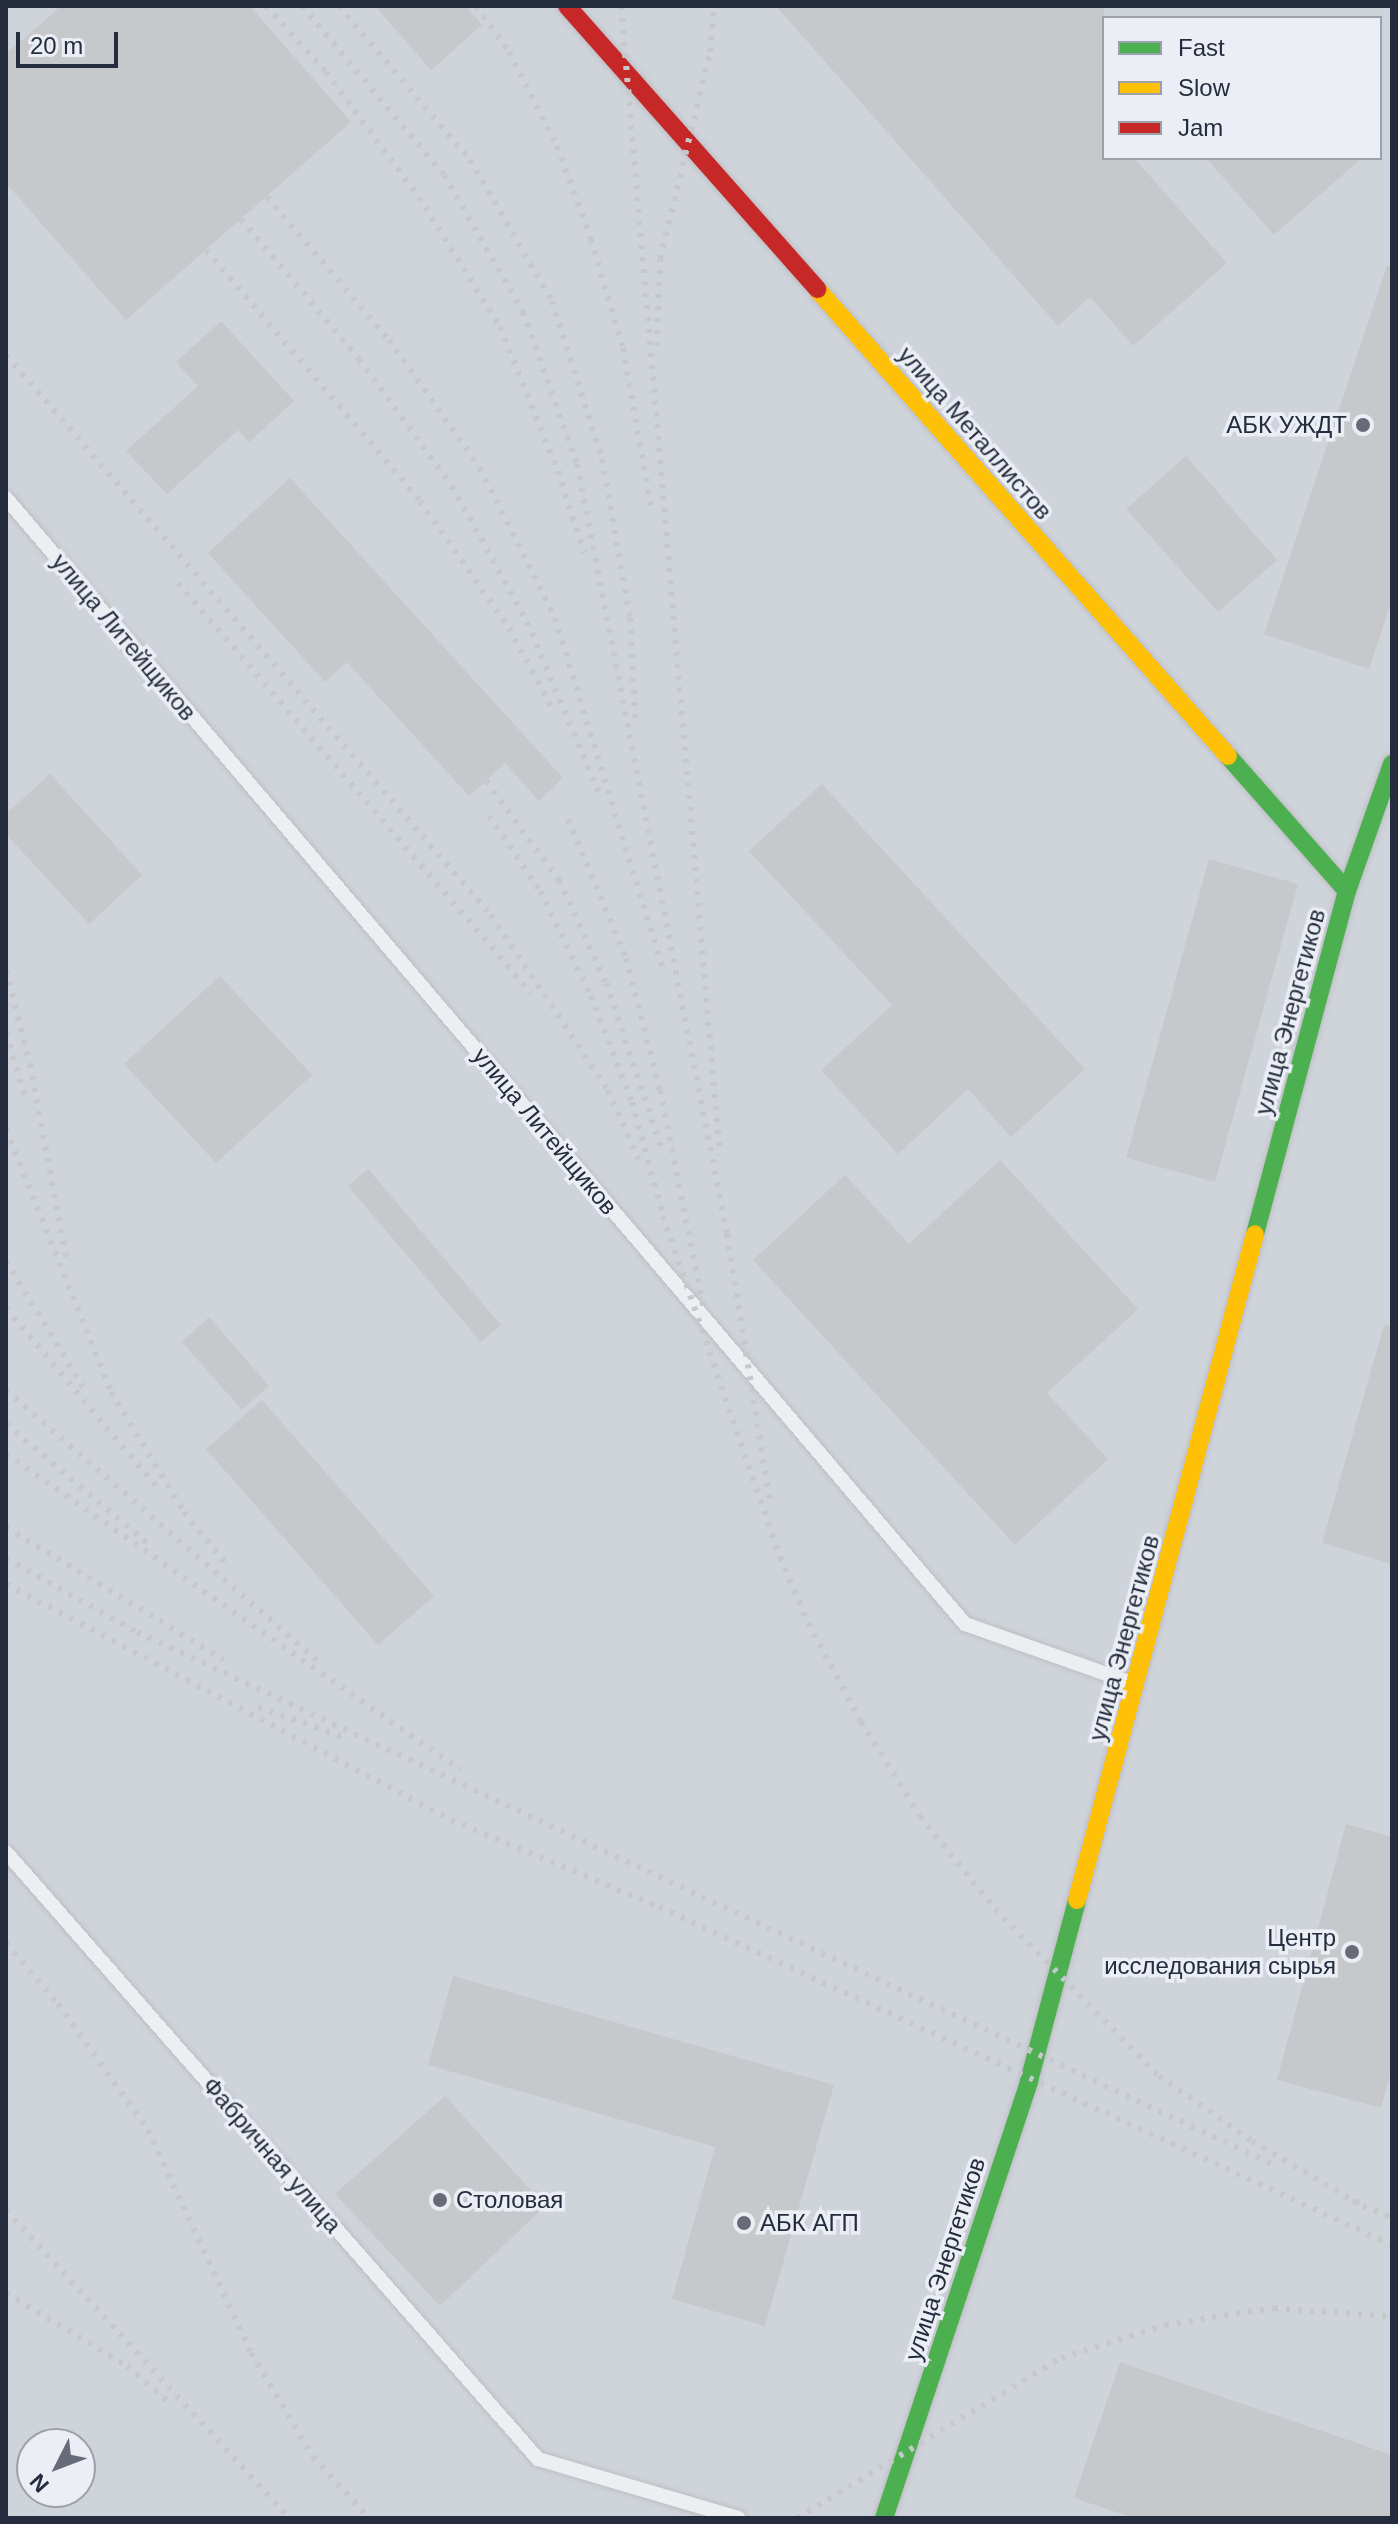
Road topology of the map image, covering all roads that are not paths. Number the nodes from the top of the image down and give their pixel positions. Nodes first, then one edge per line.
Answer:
1 (567, 6) edge
2 (6, 498) edge
3 (1392, 764) edge
4 (1347, 891) junction
5 (1137, 1685) junction
6 (6, 1852) edge
7 (739, 2518) edge
8 (884, 2518) edge

1 - 4 street, улица Металлистов
2 - 5 lane, улица Литейщиков
3 - 4 street, улица Энергетиков
4 - 5 street, улица Энергетиков
5 - 8 street, улица Энергетиков
6 - 7 lane, Фабричная улица

